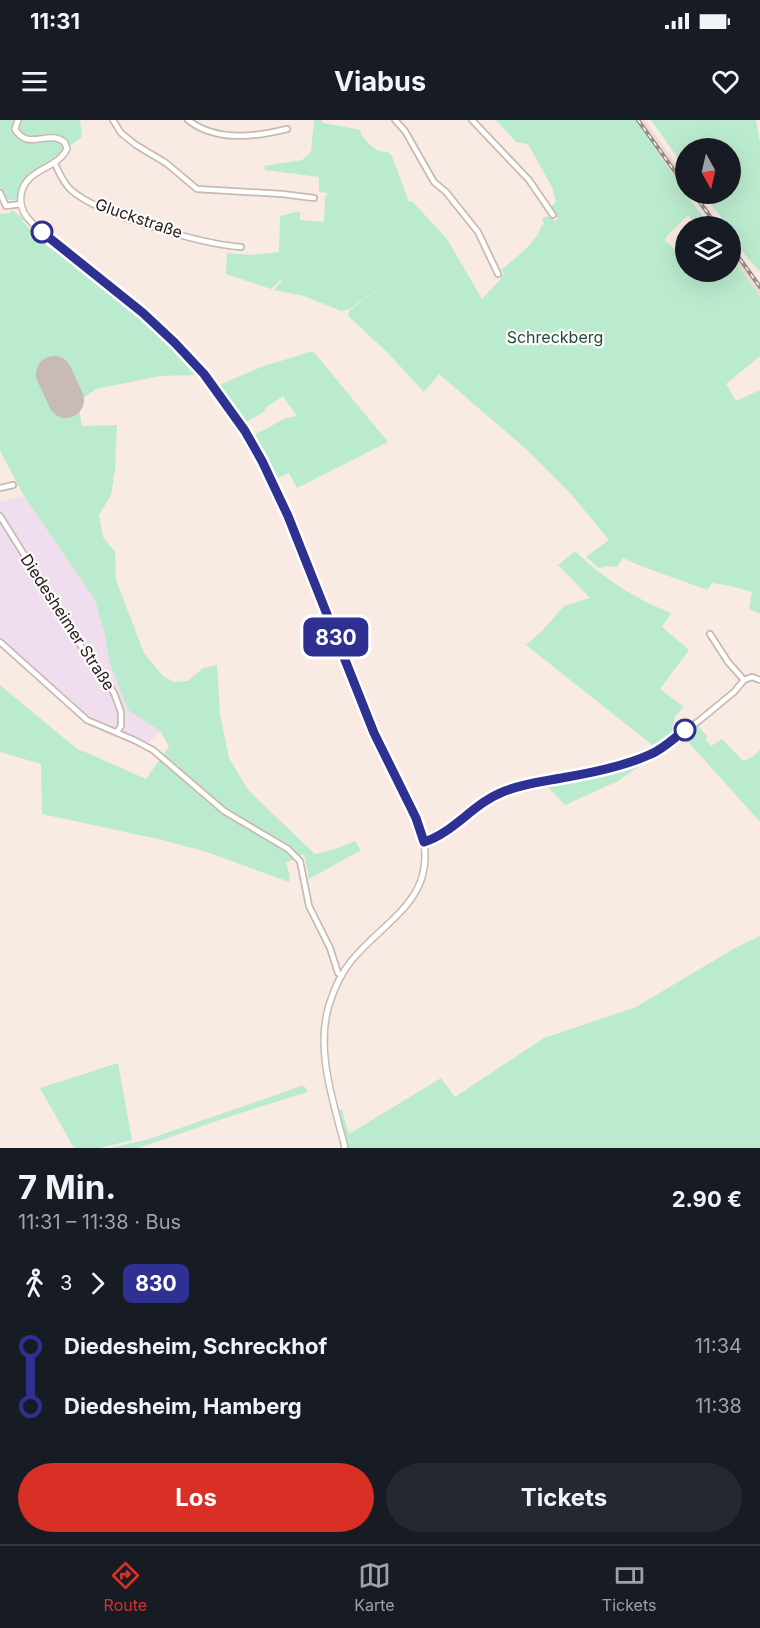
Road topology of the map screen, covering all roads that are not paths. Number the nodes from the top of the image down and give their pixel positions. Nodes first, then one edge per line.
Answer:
1 (18, 120) edge
2 (113, 120) edge
3 (188, 120) edge
4 (395, 120) edge
5 (472, 120) edge
6 (287, 129) dead end
7 (54, 162) junction
8 (0, 194) edge
9 (314, 198) dead end
10 (21, 204) junction
11 (553, 215) dead end
12 (241, 247) dead end
13 (498, 274) dead end
14 (13, 485) dead end
15 (0, 488) edge
16 (0, 516) edge
17 (710, 634) dead end
18 (0, 642) edge
19 (744, 680) junction
20 (760, 680) edge
21 (117, 732) junction
22 (424, 842) junction
23 (341, 975) junction
24 (345, 1148) edge

1 - 7 street
2 - 9 street
3 - 6 street
4 - 13 street
5 - 11 street
7 - 10 street
7 - 12 street, Gluckstraße
8 - 10 street
10 - 22 street
14 - 15 street
16 - 21 street, Diedesheimer Straße
17 - 19 street
18 - 21 street
19 - 20 street
19 - 22 street
21 - 23 street
22 - 23 street
23 - 24 street

